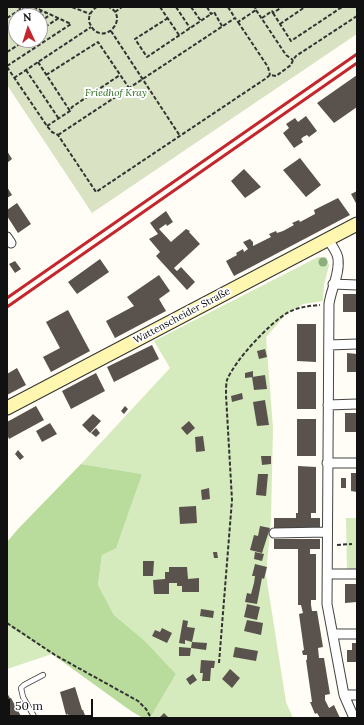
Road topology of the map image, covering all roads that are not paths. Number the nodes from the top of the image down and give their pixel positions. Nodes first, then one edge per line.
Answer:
1 (357, 224) edge
2 (328, 239) junction
3 (333, 284) junction
4 (357, 285) edge
5 (357, 344) edge
6 (329, 345) junction
7 (357, 404) edge
8 (328, 405) junction
9 (7, 408) edge
10 (327, 463) junction
11 (357, 463) edge
12 (327, 532) junction
13 (274, 533) dead end
14 (328, 574) junction
15 (357, 574) edge
16 (334, 634) junction
17 (357, 634) edge
18 (43, 675) dead end
19 (344, 695) junction
20 (357, 695) edge
21 (35, 718) edge
22 (354, 718) edge

1 - 2 main road, Wattenscheider Straße
2 - 3 street
2 - 9 main road, Wattenscheider Straße
3 - 4 street
3 - 6 street
5 - 6 street
6 - 8 street
7 - 8 street
8 - 10 street
10 - 11 street
10 - 12 street
12 - 13 street
12 - 14 street
14 - 15 street
14 - 16 street
16 - 17 street
16 - 19 street
18 - 21 lane
19 - 20 street
19 - 22 street

